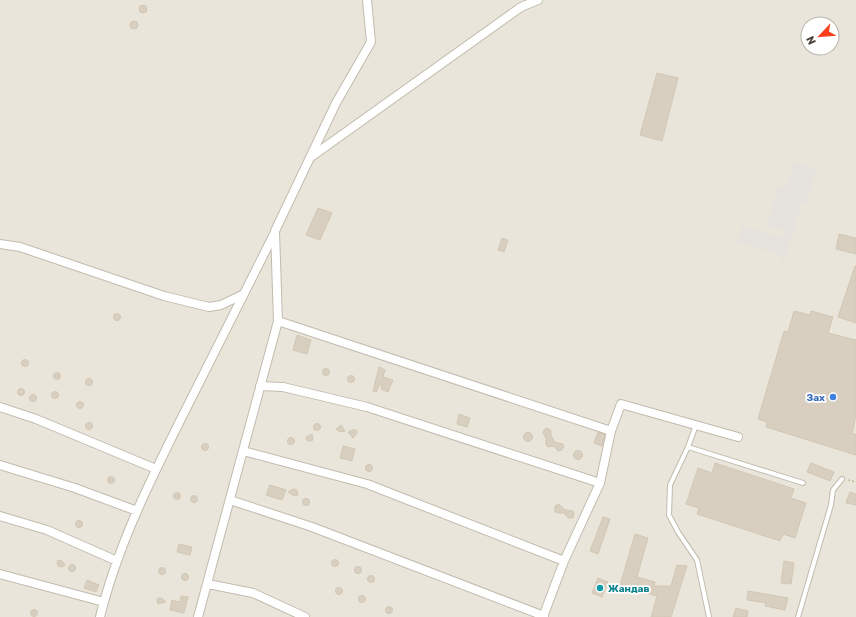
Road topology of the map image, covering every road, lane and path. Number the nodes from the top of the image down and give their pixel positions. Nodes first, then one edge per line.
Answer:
1 (367, 0) edge
2 (538, 0) edge
3 (310, 158) junction
4 (276, 231) junction
5 (0, 244) edge
6 (244, 294) junction
7 (278, 321) junction
8 (260, 386) junction
9 (0, 407) edge
10 (696, 425) junction
11 (611, 431) junction
12 (738, 437) dead end
13 (688, 447) junction
14 (243, 451) junction
15 (0, 466) edge
16 (156, 469) junction
17 (842, 479) joint
18 (803, 482) dead end
19 (856, 482) edge
20 (600, 483) junction
21 (230, 500) junction
22 (137, 511) junction
23 (0, 516) edge
24 (117, 561) junction
25 (564, 561) junction
26 (0, 574) edge
27 (208, 584) junction
28 (104, 602) junction
29 (544, 616) edge
30 (100, 617) edge
31 (198, 617) edge
32 (305, 617) edge
33 (709, 617) edge
34 (798, 617) edge

1 - 3 street
2 - 3 street
3 - 4 street
4 - 6 street
4 - 7 street
5 - 6 street
6 - 16 street
7 - 8 street
7 - 11 street
8 - 14 street
8 - 20 street
9 - 16 street
10 - 11 street
10 - 12 street
10 - 13 lane
11 - 20 street
13 - 18 lane
13 - 33 lane
14 - 21 street
14 - 25 street
15 - 22 street
16 - 22 street
17 - 19 path
17 - 34 lane
20 - 25 street
21 - 27 street
21 - 29 street
22 - 24 street
23 - 24 street
24 - 28 street
25 - 29 street
26 - 28 street
27 - 31 street
27 - 32 street
28 - 30 street

